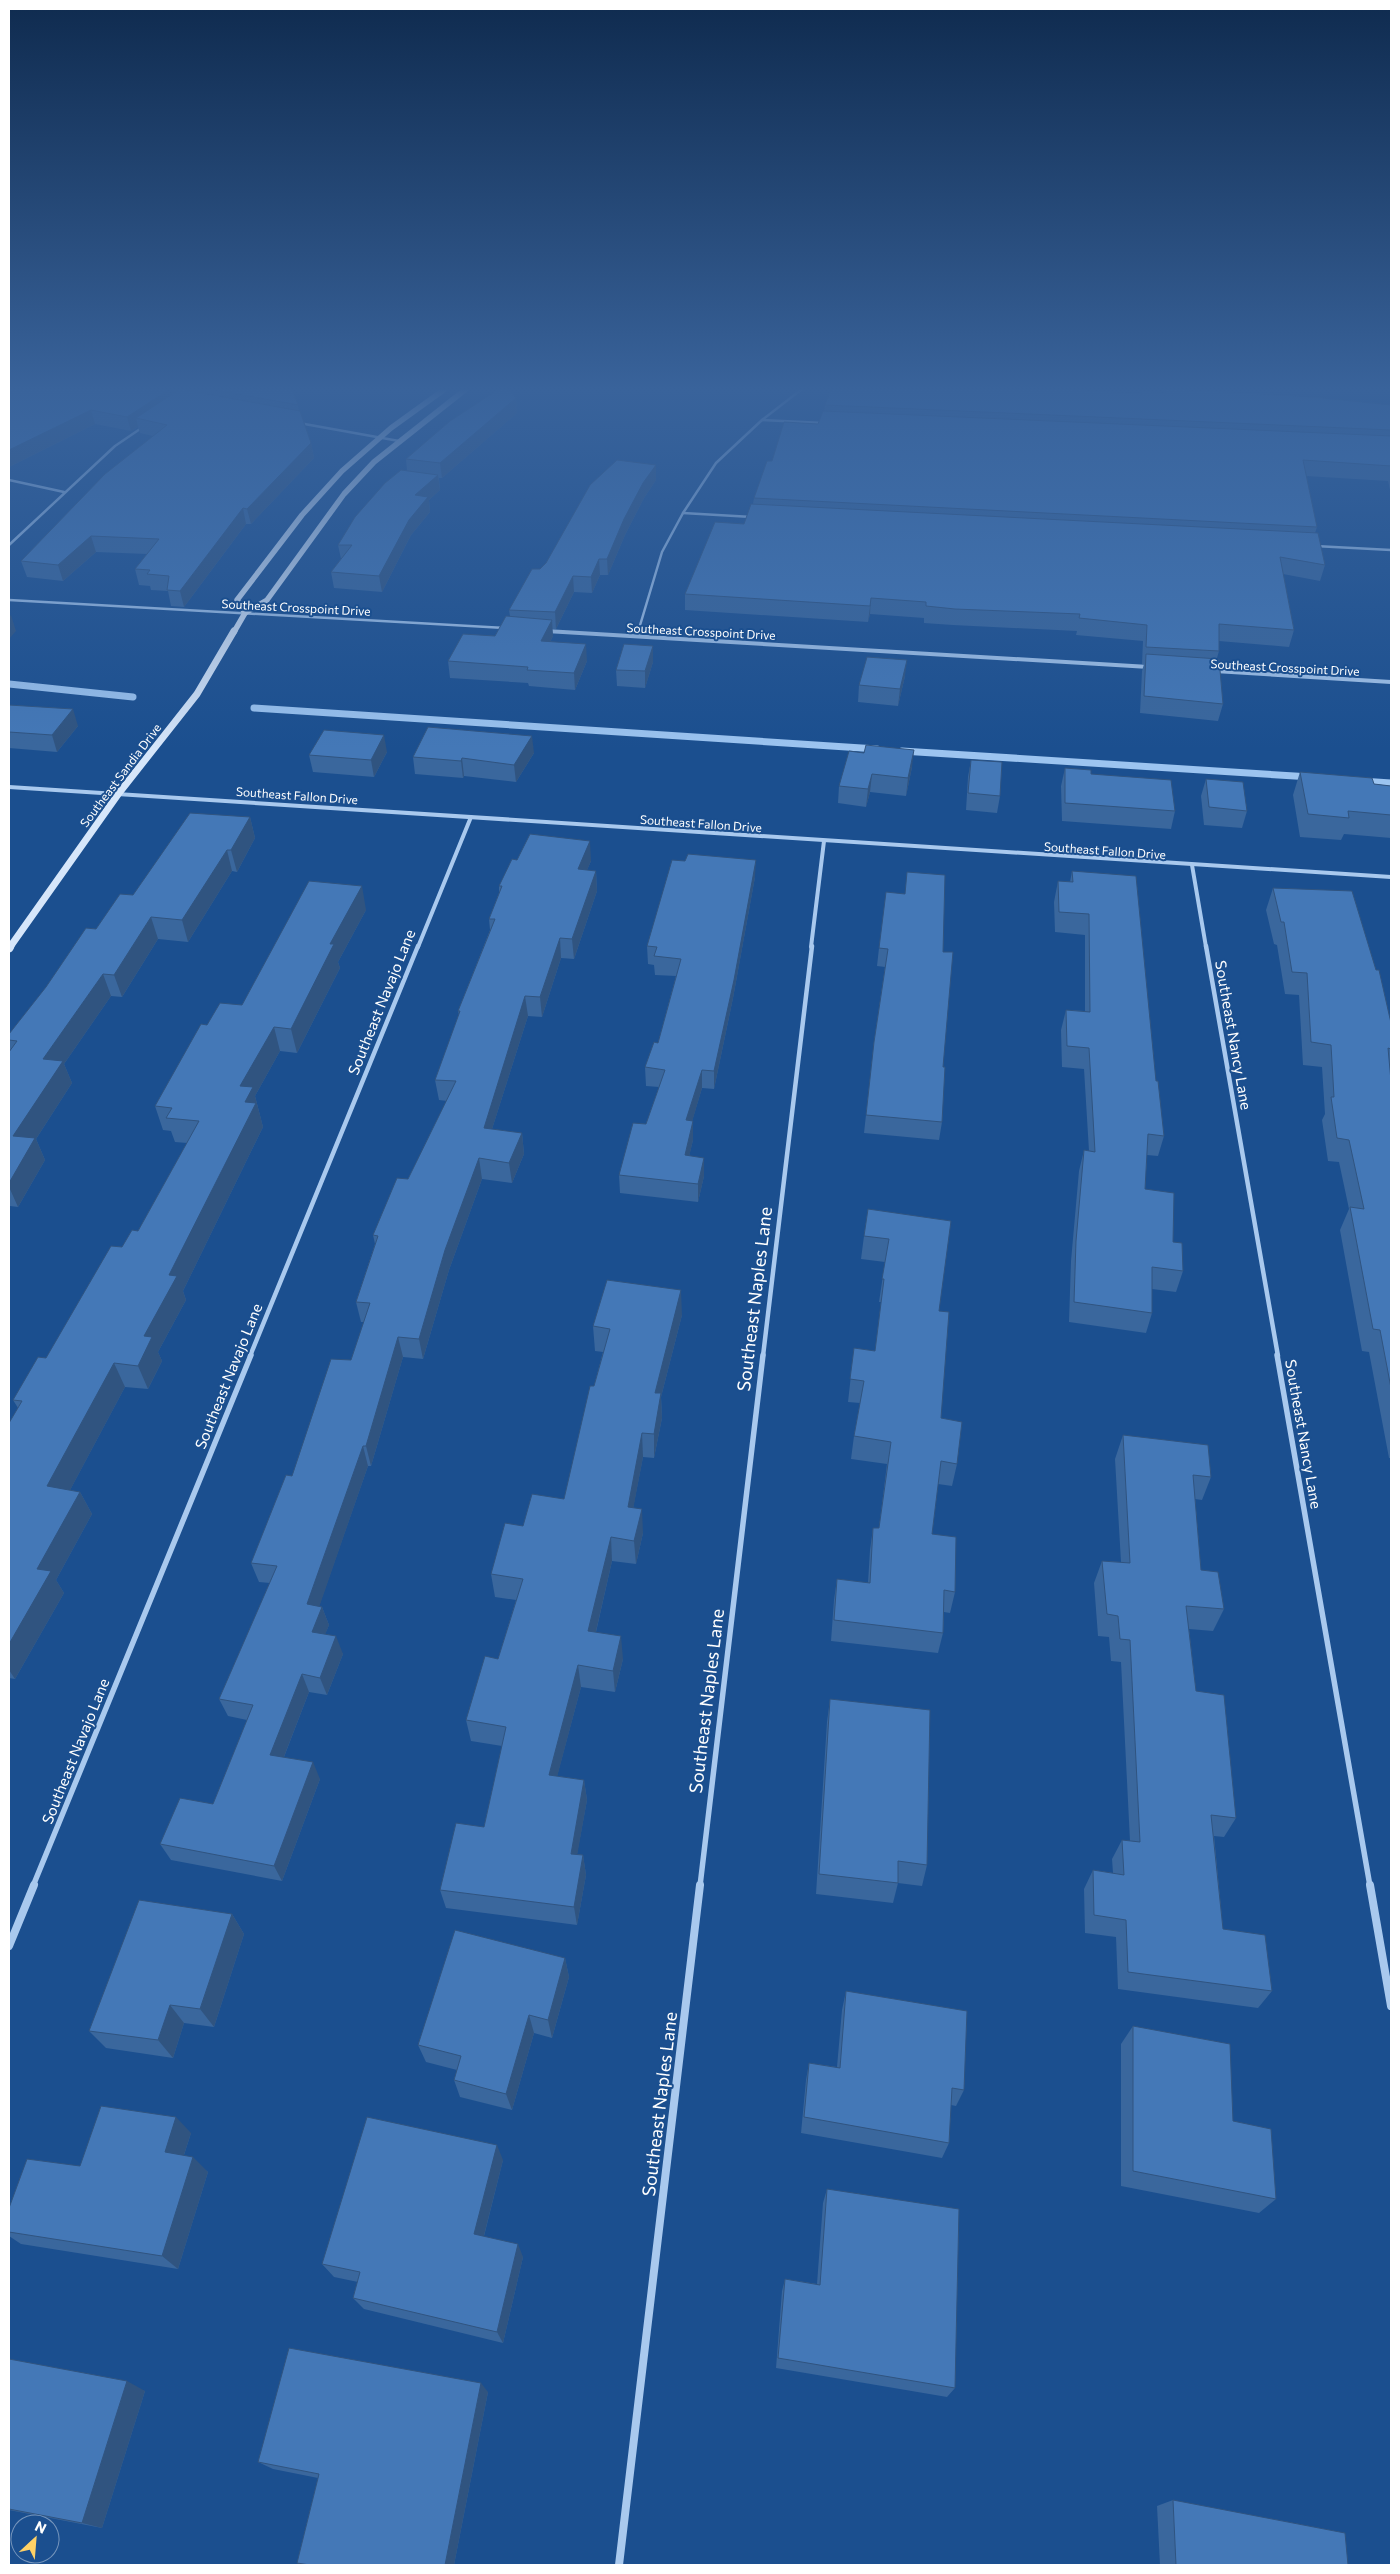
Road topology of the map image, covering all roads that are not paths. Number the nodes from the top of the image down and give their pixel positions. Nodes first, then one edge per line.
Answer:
1 (46, 509) edge
2 (307, 509) edge
3 (333, 509) edge
4 (686, 509) edge
5 (683, 513) junction
6 (753, 517) edge
7 (9, 545) edge
8 (1313, 546) edge
9 (1391, 550) edge
10 (9, 600) edge
11 (245, 613) junction
12 (510, 628) edge
13 (539, 630) edge
14 (637, 636) junction
15 (1153, 667) edge
16 (1213, 671) edge
17 (1391, 682) edge
18 (9, 787) edge
19 (119, 793) junction
20 (471, 817) junction
21 (824, 841) junction
22 (1192, 865) junction
23 (1391, 877) edge
24 (9, 948) edge
25 (9, 1946) edge
26 (1391, 2006) edge
27 (619, 2565) edge

1 - 7 street
2 - 11 street
3 - 11 street, Southeast Sandia Drive
4 - 5 street
5 - 6 street
5 - 14 street
8 - 9 street
10 - 11 street, Southeast Crosspoint Drive
11 - 12 street, Southeast Crosspoint Drive
11 - 19 street, Southeast Sandia Drive
13 - 14 street, Southeast Crosspoint Drive
14 - 15 street, Southeast Crosspoint Drive
16 - 17 street, Southeast Crosspoint Drive
18 - 19 street, Southeast Fallon Drive
19 - 20 street, Southeast Fallon Drive
19 - 24 street, Southeast Sandia Drive
20 - 21 street, Southeast Fallon Drive
20 - 25 street, Southeast Navajo Lane
21 - 22 street, Southeast Fallon Drive
21 - 27 street, Southeast Naples Lane
22 - 23 street, Southeast Fallon Drive
22 - 26 street, Southeast Nancy Lane

